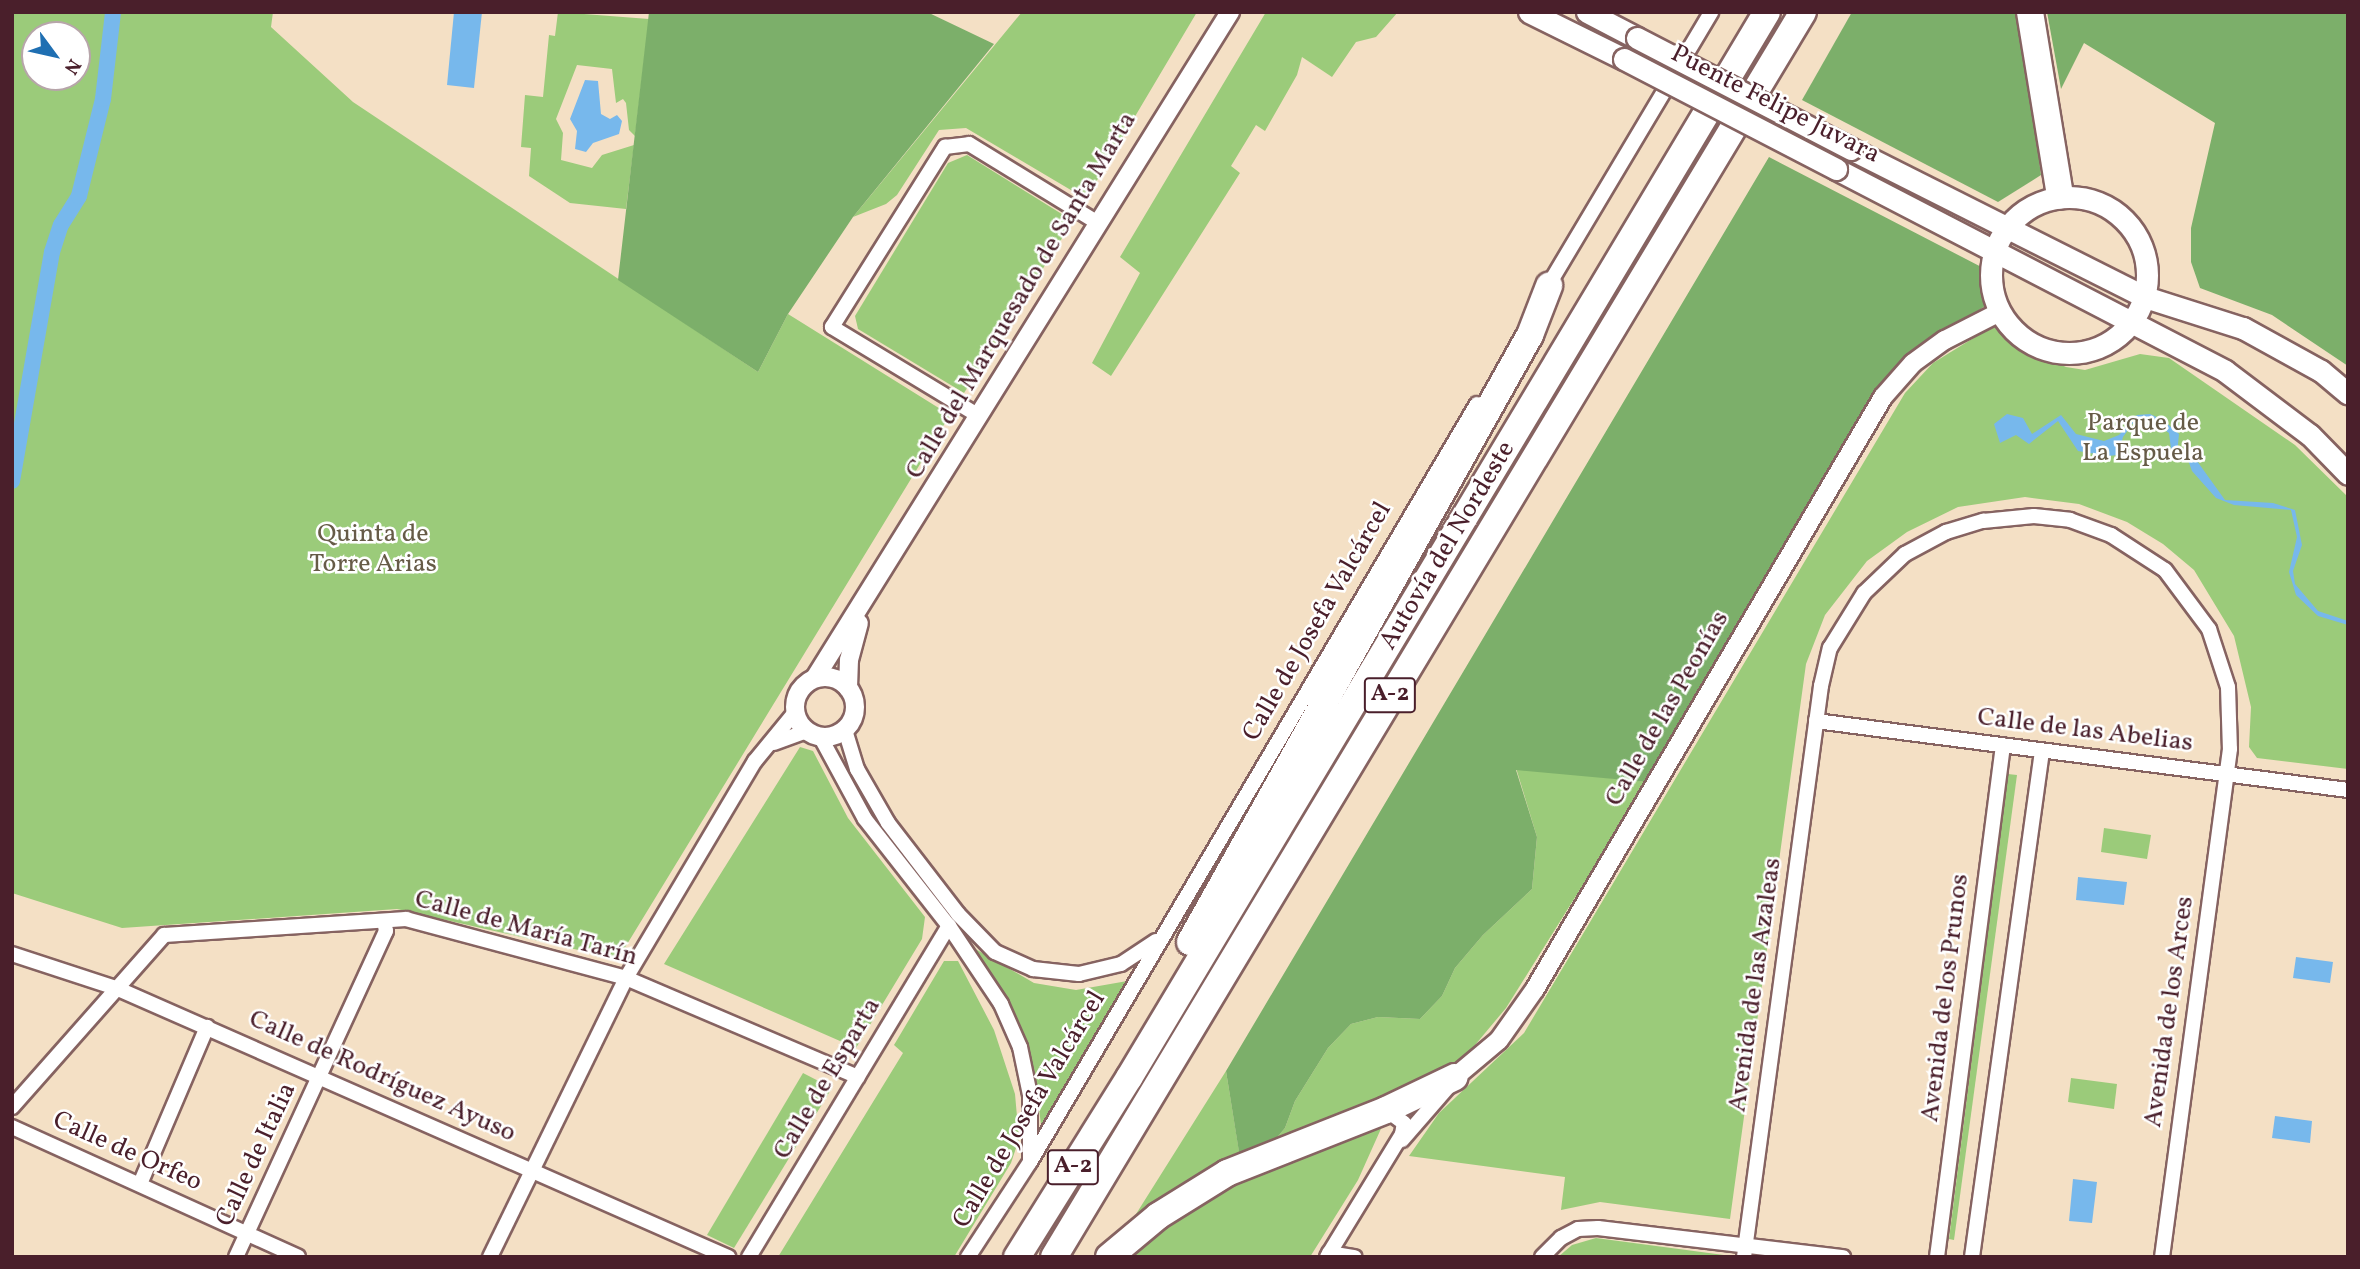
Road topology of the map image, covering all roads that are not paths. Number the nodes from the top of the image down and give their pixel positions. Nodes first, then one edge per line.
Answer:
1 (1529, 12) edge
2 (1587, 12) edge
3 (1710, 12) edge
4 (1767, 12) edge
5 (1802, 12) edge
6 (2030, 12) edge
7 (1225, 17) edge
8 (2060, 196) junction
9 (1098, 223) junction
10 (2007, 227) junction
11 (1994, 251) junction
12 (1549, 286) junction
13 (2145, 297) junction
14 (2000, 312) junction
15 (2132, 322) junction
16 (2348, 394) edge
17 (979, 416) junction
18 (2348, 474) edge
19 (870, 593) junction
20 (815, 678) junction
21 (848, 688) junction
22 (796, 710) junction
23 (1816, 721) junction
24 (845, 730) junction
25 (814, 735) junction
26 (2003, 745) junction
27 (767, 747) junction
28 (2042, 751) junction
29 (2227, 774) junction
30 (2348, 790) edge
31 (384, 920) junction
32 (949, 926) junction
33 (1165, 933) junction
34 (12, 954) edge
35 (626, 978) junction
36 (116, 988) junction
37 (206, 1027) junction
38 (320, 1076) junction
39 (858, 1077) junction
40 (1129, 1077) junction
41 (1455, 1077) junction
42 (12, 1107) edge
43 (1386, 1110) junction
44 (12, 1127) edge
45 (1394, 1149) junction
46 (1030, 1162) junction
47 (532, 1171) junction
48 (140, 1184) junction
49 (247, 1234) junction
50 (1745, 1251) edge
51 (1328, 1255) edge
52 (236, 1257) edge
53 (298, 1257) edge
54 (490, 1257) edge
55 (727, 1257) edge
56 (749, 1257) edge
57 (968, 1257) edge
58 (1017, 1257) edge
59 (1054, 1257) edge
60 (1108, 1257) edge
61 (1355, 1257) edge
62 (1542, 1257) edge
63 (1843, 1257) edge
64 (1937, 1257) edge
65 (1972, 1257) edge
66 (2162, 1257) edge

1 - 11 main road, Puente Felipe Juvara, bridge
2 - 10 main road, Puente Felipe Juvara, bridge
3 - 12 street, Calle de Josefa Valcárcel
4 - 40 highway, Autovía del Nordeste / A-2
5 - 59 highway, Autovía del Nordeste / A-2
6 - 8 highway
7 - 9 street, Calle del Marquesado de Santa Marta
8 - 10 main road
8 - 13 main road
9 - 17 street, Calle del Marquesado de Santa Marta
9 - 17 street
10 - 11 main road
10 - 13 main road, Puente Felipe Juvara
11 - 14 main road
11 - 15 main road, Puente Felipe Juvara
12 - 33 street, Calle de Josefa Valcárcel
12 - 40 highway
13 - 15 main road
13 - 16 main road, Puente Felipe Juvara
14 - 15 main road
14 - 41 street, Calle de las Peonías
15 - 18 main road, Puente Felipe Juvara
17 - 19 street, Calle del Marquesado de Santa Marta
19 - 20 street, Calle del Marquesado de Santa Marta
19 - 21 street, Calle del Marquesado de Santa Marta
20 - 21 street
20 - 22 street
21 - 24 street
22 - 25 street
22 - 27 street
23 - 26 street, Calle de las Abelias
23 - 29 street, Avenida de las Azaleas
23 - 50 street, Avenida de las Azaleas
24 - 25 street
24 - 33 street
25 - 27 street
25 - 32 street
26 - 28 street, Calle de las Abelias
26 - 64 street, Avenida de los Prunos
27 - 35 street
28 - 29 street, Calle de las Abelias
28 - 65 street
29 - 30 street, Calle de las Abelias
29 - 66 street, Avenida de los Arces
31 - 35 street, Calle de María Tarín
31 - 36 street, Calle de María Tarín
31 - 38 street, Calle de Italia
32 - 39 street, Calle de Esparta
32 - 46 street
33 - 46 street, Calle de Josefa Valcárcel
34 - 36 street, Calle de Rodríguez Ayuso
35 - 39 street, Calle de María Tarín
35 - 47 street
36 - 37 street, Calle de Rodríguez Ayuso
36 - 42 street
37 - 38 street, Calle de Rodríguez Ayuso
37 - 48 street
38 - 47 street, Calle de Rodríguez Ayuso
38 - 49 street, Calle de Italia
39 - 56 street, Calle de Esparta
40 - 58 highway, Autovía del Nordeste / A-2
41 - 43 highway
41 - 45 street, Calle de las Peonías
43 - 45 street, Calle de las Peonías
43 - 60 highway
44 - 48 street, Calle de Orfeo
45 - 51 street, Calle de las Peonías
46 - 57 street, Calle de Josefa Valcárcel
47 - 54 street
47 - 55 street, Calle de Rodríguez Ayuso
48 - 49 street, Calle de Orfeo
49 - 52 street, Calle de Italia
49 - 53 street, Calle de Orfeo
50 - 62 street
50 - 63 street
51 - 61 street

